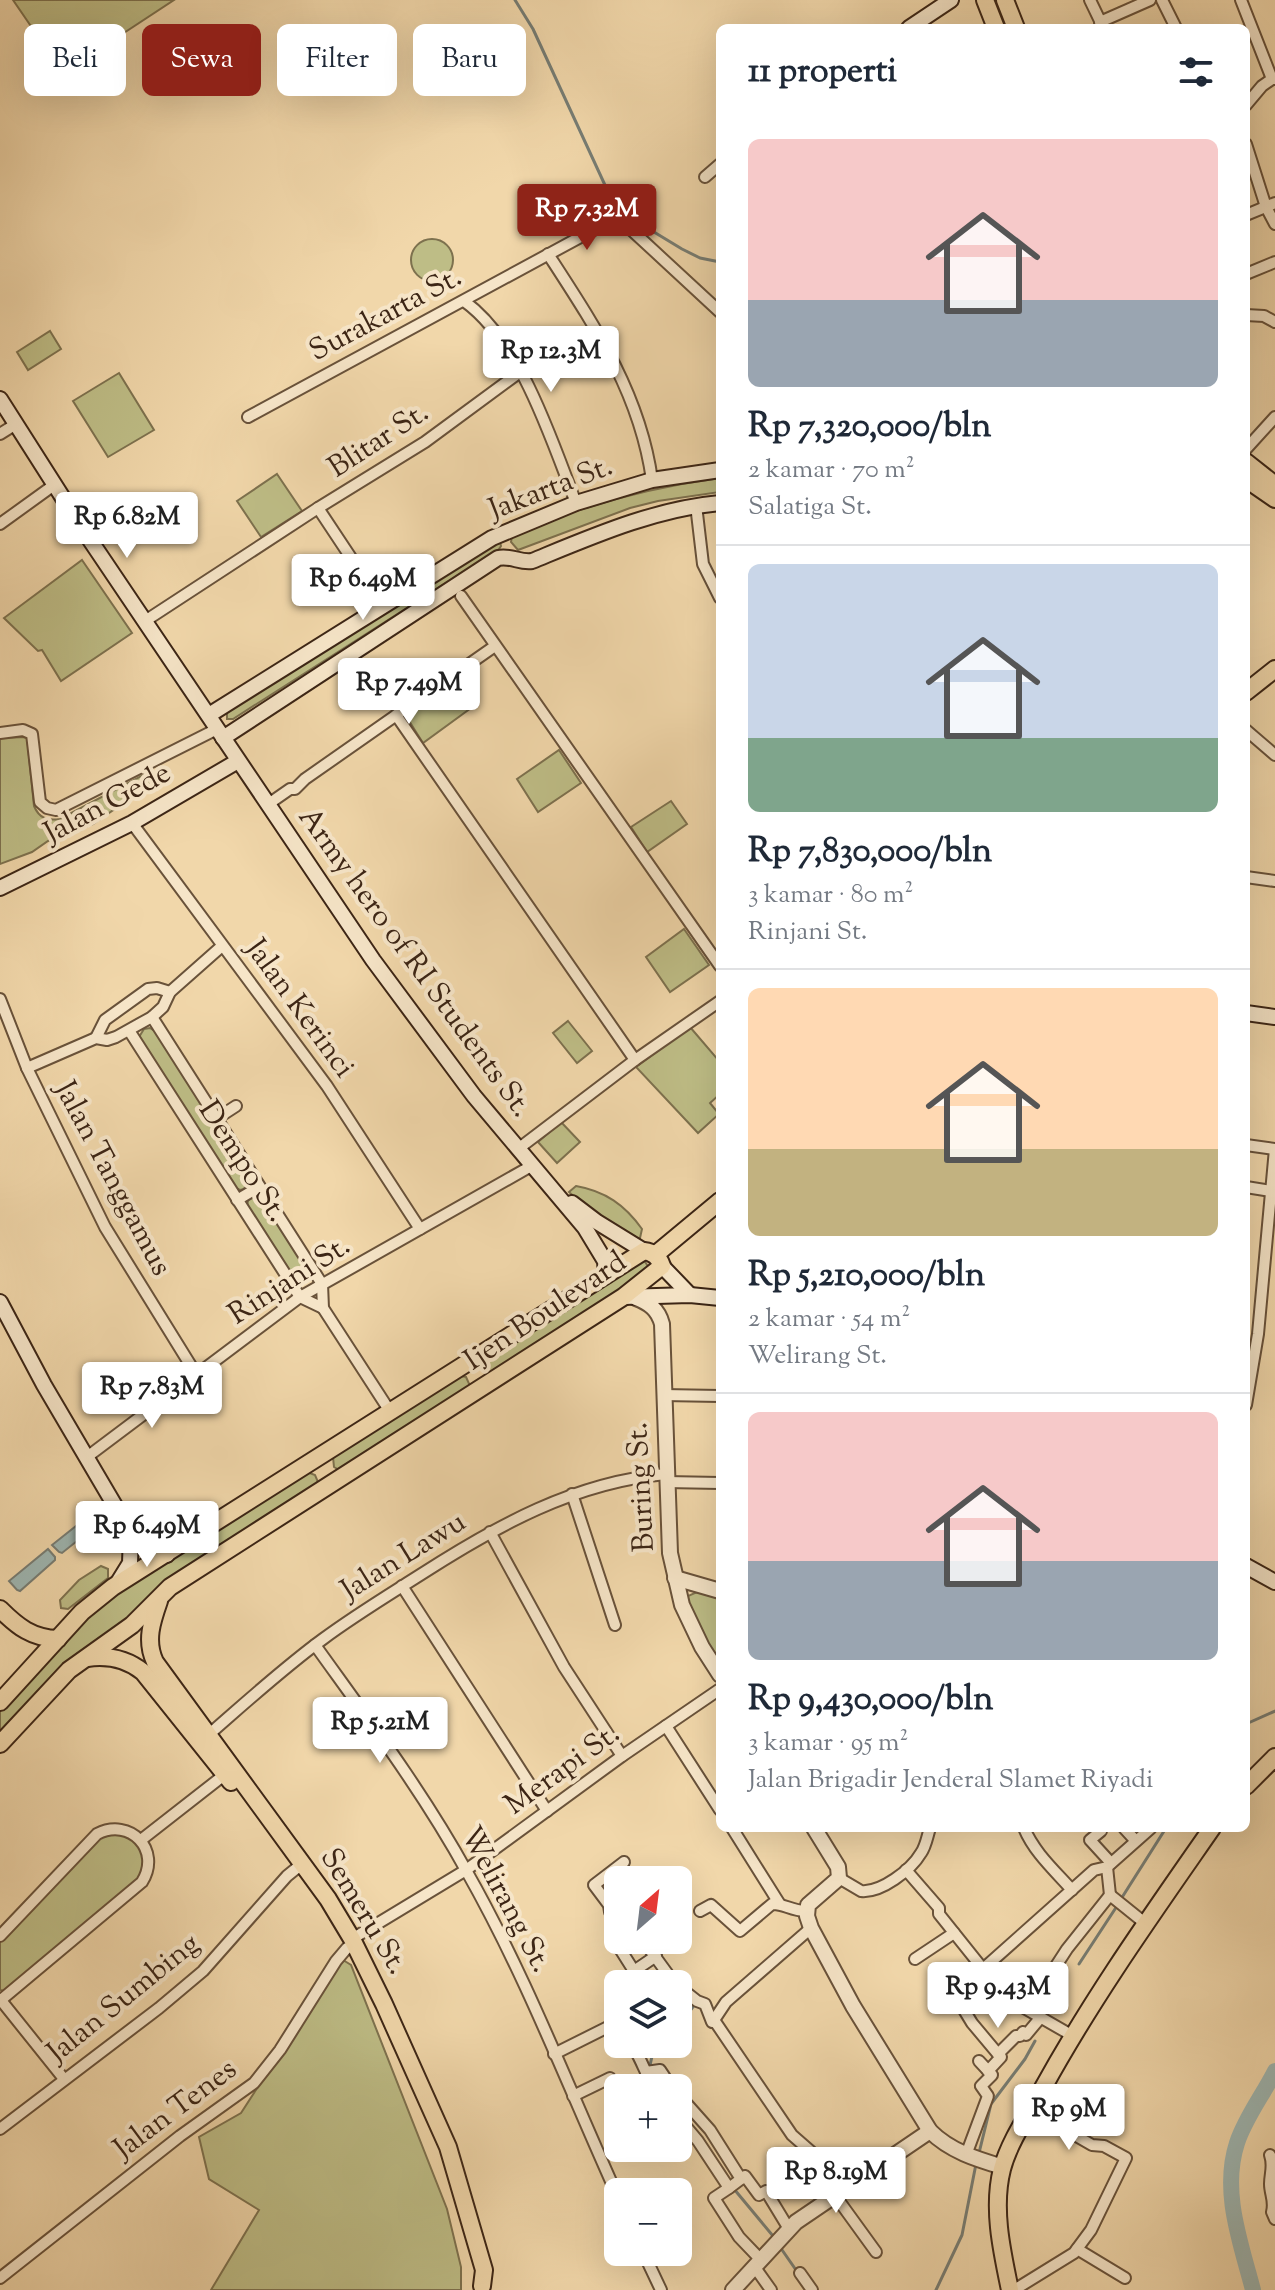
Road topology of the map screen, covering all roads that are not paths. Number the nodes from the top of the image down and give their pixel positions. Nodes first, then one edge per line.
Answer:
1 (951, 0) edge
2 (985, 0) edge
3 (1005, 0) edge
4 (1090, 0) edge
5 (1150, 0) edge
6 (1162, 0) edge
7 (1241, 0) edge
8 (915, 24) edge
9 (994, 24) edge
10 (1014, 24) edge
11 (1102, 24) edge
12 (1104, 24) edge
13 (1174, 24) edge
14 (1274, 79) edge
15 (1250, 100) edge
16 (1250, 154) edge
17 (716, 167) edge
18 (705, 177) dead end
19 (1270, 205) edge
20 (1250, 213) edge
21 (1275, 224) edge
22 (548, 254) junction
23 (1275, 262) edge
24 (1250, 272) edge
25 (475, 294) junction
26 (464, 301) junction
27 (716, 308) edge
28 (478, 311) junction
29 (1250, 315) edge
30 (1275, 322) edge
31 (520, 372) junction
32 (0, 399) edge
33 (248, 417) dead end
34 (1275, 417) edge
35 (16, 424) junction
36 (0, 434) edge
37 (1250, 445) edge
38 (1250, 465) edge
39 (716, 471) edge
40 (652, 480) junction
41 (1250, 482) edge
42 (54, 485) junction
43 (1275, 485) edge
44 (1275, 499) edge
45 (576, 503) junction
46 (716, 503) edge
47 (696, 505) junction
48 (318, 508) junction
49 (0, 524) edge
50 (500, 534) junction
51 (515, 558) junction
52 (716, 590) edge
53 (461, 596) dead end
54 (383, 606) junction
55 (145, 621) junction
56 (495, 646) junction
57 (1275, 669) edge
58 (1250, 689) edge
59 (209, 715) junction
60 (396, 715) junction
61 (0, 733) edge
62 (220, 733) junction
63 (1250, 733) edge
64 (1275, 755) edge
65 (238, 761) junction
66 (267, 805) junction
67 (132, 823) junction
68 (1250, 878) edge
69 (1275, 881) edge
70 (0, 888) edge
71 (222, 946) junction
72 (716, 960) edge
73 (170, 992) junction
74 (0, 999) edge
75 (716, 1004) edge
76 (1250, 1014) edge
77 (152, 1017) junction
78 (1275, 1017) edge
79 (130, 1032) junction
80 (96, 1038) junction
81 (635, 1060) junction
82 (27, 1068) junction
83 (236, 1106) dead end
84 (216, 1119) junction
85 (1250, 1146) edge
86 (518, 1149) junction
87 (1275, 1149) edge
88 (533, 1165) junction
89 (259, 1187) junction
90 (1250, 1188) edge
91 (556, 1191) junction
92 (1271, 1191) junction
93 (237, 1200) junction
94 (716, 1204) edge
95 (420, 1229) junction
96 (654, 1257) junction
97 (606, 1276) junction
98 (322, 1284) junction
99 (690, 1295) junction
100 (300, 1297) junction
101 (630, 1298) junction
102 (716, 1298) edge
103 (0, 1302) edge
104 (323, 1308) junction
105 (472, 1361) junction
106 (196, 1374) junction
107 (1250, 1381) edge
108 (487, 1385) junction
109 (663, 1395) junction
110 (716, 1396) edge
111 (391, 1413) junction
112 (87, 1457) junction
113 (318, 1460) junction
114 (666, 1478) junction
115 (333, 1482) junction
116 (716, 1483) edge
117 (572, 1494) junction
118 (490, 1532) junction
119 (131, 1533) junction
120 (167, 1555) junction
121 (1250, 1568) edge
122 (675, 1578) junction
123 (1275, 1582) edge
124 (402, 1586) junction
125 (113, 1587) junction
126 (716, 1590) edge
127 (161, 1596) junction
128 (0, 1609) edge
129 (615, 1625) dead end
130 (20, 1628) junction
131 (58, 1639) junction
132 (315, 1645) junction
133 (82, 1659) junction
134 (36, 1664) junction
135 (716, 1668) edge
136 (716, 1692) edge
137 (0, 1702) edge
138 (666, 1726) junction
139 (205, 1738) junction
140 (0, 1744) edge
141 (622, 1756) junction
142 (1275, 1757) edge
143 (230, 1771) junction
144 (1250, 1782) edge
145 (716, 1804) edge
146 (547, 1811) junction
147 (735, 1832) edge
148 (816, 1832) edge
149 (929, 1832) edge
150 (1026, 1832) edge
151 (1100, 1832) edge
152 (1128, 1832) edge
153 (1147, 1832) edge
154 (1209, 1832) edge
155 (141, 1840) junction
156 (1135, 1840) junction
157 (624, 1862) dead end
158 (299, 1866) junction
159 (619, 1866) edge
160 (1105, 1866) junction
161 (466, 1870) junction
162 (906, 1870) junction
163 (604, 1877) edge
164 (839, 1878) junction
165 (1072, 1890) junction
166 (604, 1898) edge
167 (1116, 1900) junction
168 (779, 1903) junction
169 (700, 1911) dead end
170 (806, 1911) junction
171 (1146, 1924) junction
172 (811, 1928) junction
173 (954, 1933) junction
174 (0, 1936) edge
175 (349, 1944) junction
176 (656, 1956) joint
177 (915, 1959) dead end
178 (990, 1964) junction
179 (635, 1970) edge
180 (666, 1970) edge
181 (692, 1997) edge
182 (1, 2000) edge
183 (1028, 2009) junction
184 (1041, 2017) junction
185 (713, 2021) junction
186 (604, 2029) edge
187 (1073, 2036) junction
188 (554, 2054) junction
189 (998, 2054) junction
190 (640, 2058) edge
191 (979, 2061) dead end
192 (988, 2071) junction
193 (648, 2072) joint
194 (663, 2074) edge
195 (64, 2079) junction
196 (604, 2081) edge
197 (573, 2096) junction
198 (692, 2110) edge
199 (1031, 2110) junction
200 (0, 2129) edge
201 (930, 2131) junction
202 (692, 2134) edge
203 (1270, 2155) dead end
204 (969, 2156) junction
205 (995, 2164) junction
206 (610, 2178) edge
207 (733, 2184) junction
208 (848, 2184) junction
209 (834, 2194) junction
210 (1275, 2219) edge
211 (789, 2229) junction
212 (1077, 2249) junction
213 (876, 2252) dead end
214 (757, 2263) junction
215 (650, 2266) edge
216 (800, 2273) dead end
217 (0, 2278) edge
218 (1125, 2278) dead end
219 (482, 2288) edge
220 (661, 2290) edge
221 (733, 2290) edge
222 (771, 2290) edge
223 (812, 2290) edge
224 (1012, 2290) edge

1 - 8 main road
2 - 9 main road
3 - 10 main road
4 - 11 street
5 - 12 street
6 - 13 street
7 - 14 street
14 - 15 street
16 - 19 street
17 - 18 street
19 - 20 street
19 - 21 street
22 - 25 street, Surakarta St.
22 - 27 street, Surakarta St.
22 - 40 street
23 - 24 street
25 - 26 street, Surakarta St.
25 - 28 street
26 - 28 street
26 - 33 street, Surakarta St.
28 - 31 street
29 - 30 street
31 - 45 street
31 - 48 street, Blitar St.
32 - 35 main road, Army hero of RI Students St.
34 - 37 street
35 - 36 street
35 - 42 main road, Army hero of RI Students St.
38 - 43 main road
39 - 40 main road, Jakarta St.
40 - 45 main road, Jakarta St.
41 - 44 main road
42 - 49 street
42 - 55 main road, Army hero of RI Students St.
45 - 50 main road, Jakarta St.
46 - 47 main road
47 - 51 main road
47 - 52 street
48 - 54 street, Blitar St.
48 - 55 street
50 - 51 main road
50 - 54 main road, Jakarta St.
51 - 62 main road
53 - 56 street
54 - 59 main road, Jakarta St.
55 - 59 main road, Army hero of RI Students St.
56 - 60 street
56 - 72 street
57 - 58 main road
59 - 62 main road, Army hero of RI Students St.
60 - 66 street
60 - 81 street
61 - 62 street
62 - 65 main road, Army hero of RI Students St.
63 - 64 street
65 - 66 main road, Army hero of RI Students St.
65 - 67 main road, Jalan Gede
66 - 86 main road, Army hero of RI Students St.
67 - 70 main road, Jalan Gede
67 - 71 street, Jalan Kerinci
68 - 69 street
71 - 73 street
71 - 95 street, Jalan Kerinci
73 - 77 street
73 - 80 street
74 - 82 street, Jalan Tanggamus
75 - 81 street
76 - 78 main road
77 - 79 street
77 - 84 street, Dempo St.
79 - 80 street
79 - 93 street, Dempo St.
80 - 82 street
81 - 86 street
82 - 106 street, Jalan Tanggamus
83 - 84 street
84 - 89 street, Dempo St.
85 - 87 street
86 - 88 main road, Army hero of RI Students St.
87 - 92 street
88 - 91 main road, Army hero of RI Students St.
88 - 95 street, Rinjani St.
89 - 93 street
89 - 98 street, Dempo St.
90 - 92 street
91 - 96 main road
91 - 97 main road
92 - 107 street
93 - 100 street, Dempo St.
94 - 96 main road
95 - 98 street, Rinjani St.
96 - 97 main road, Ijen Boulevard
96 - 99 main road
96 - 101 main road, Ijen Boulevard
97 - 105 main road, Ijen Boulevard
98 - 100 street, Rinjani St.
98 - 104 street
99 - 101 main road
99 - 102 main road
100 - 104 street
100 - 106 street, Rinjani St.
101 - 108 main road, Ijen Boulevard
101 - 109 main road, Buring St.
103 - 112 main road
104 - 111 street
105 - 108 main road
105 - 111 main road, Ijen Boulevard
106 - 112 street, Rinjani St.
108 - 115 main road, Ijen Boulevard
109 - 110 street
109 - 114 main road, Buring St.
111 - 113 main road, Ijen Boulevard
112 - 119 main road
113 - 115 main road
113 - 120 main road, Ijen Boulevard
114 - 116 street, Jalan Lawu
114 - 117 street, Jalan Lawu
114 - 122 main road, Buring St.
115 - 127 main road, Ijen Boulevard
117 - 118 street, Jalan Lawu
117 - 129 street
118 - 124 street, Jalan Lawu
118 - 141 street
119 - 120 main road
119 - 125 main road
120 - 125 main road, Ijen Boulevard
121 - 123 main road
122 - 126 main road
122 - 135 main road, Buring St.
124 - 132 street, Jalan Lawu
124 - 146 street
125 - 131 main road, Ijen Boulevard
127 - 133 main road, Ijen Boulevard
127 - 139 main road, Semeru St.
128 - 130 main road
130 - 131 main road
130 - 134 main road
131 - 134 main road, Ijen Boulevard
132 - 139 street, Jalan Lawu
132 - 161 street, Welirang St.
133 - 139 main road, Semeru St.
133 - 140 main road, Ijen Boulevard
134 - 137 main road, Ijen Boulevard
136 - 138 street, Merapi St.
138 - 141 street, Merapi St.
138 - 145 street
139 - 143 main road, Semeru St.
141 - 146 street, Merapi St.
142 - 144 main road
143 - 155 street
143 - 158 main road, Semeru St.
146 - 161 street, Merapi St.
147 - 168 street
148 - 164 main road
149 - 162 street
150 - 165 street
151 - 160 street
152 - 156 street
153 - 156 street
154 - 171 main road
155 - 174 street
155 - 182 street
156 - 160 street
157 - 159 street
158 - 175 main road, Semeru St.
158 - 195 street, Jalan Sumbing
160 - 165 street
160 - 167 street
161 - 175 street, Merapi St.
161 - 188 street, Welirang St.
162 - 164 street
162 - 173 street
163 - 166 street
164 - 170 main road
165 - 178 street
167 - 171 street
167 - 183 street
168 - 169 street
168 - 170 street
170 - 172 main road
171 - 187 main road
172 - 185 street
172 - 201 main road
173 - 177 street
173 - 178 street
175 - 217 street, Jalan Tenes
175 - 219 main road, Semeru St.
176 - 179 street
176 - 180 street
178 - 183 street
181 - 185 street
182 - 195 street
183 - 184 street
183 - 189 street
184 - 187 street
184 - 189 street
185 - 208 street
186 - 188 street
187 - 199 main road
188 - 197 street, Welirang St.
189 - 192 street
190 - 193 street
191 - 192 street
192 - 204 street
193 - 194 street
195 - 200 street, Jalan Sumbing
196 - 197 street
197 - 206 street, Welirang St.
198 - 207 street
199 - 205 main road
199 - 212 street
201 - 204 main road
201 - 208 main road
202 - 207 street
203 - 210 street
204 - 205 main road
205 - 224 main road
207 - 211 street
207 - 214 street
208 - 209 main road
209 - 211 main road
209 - 213 street
211 - 214 main road
212 - 218 street
212 - 224 street
214 - 221 main road
214 - 222 street
215 - 220 street
216 - 223 street

